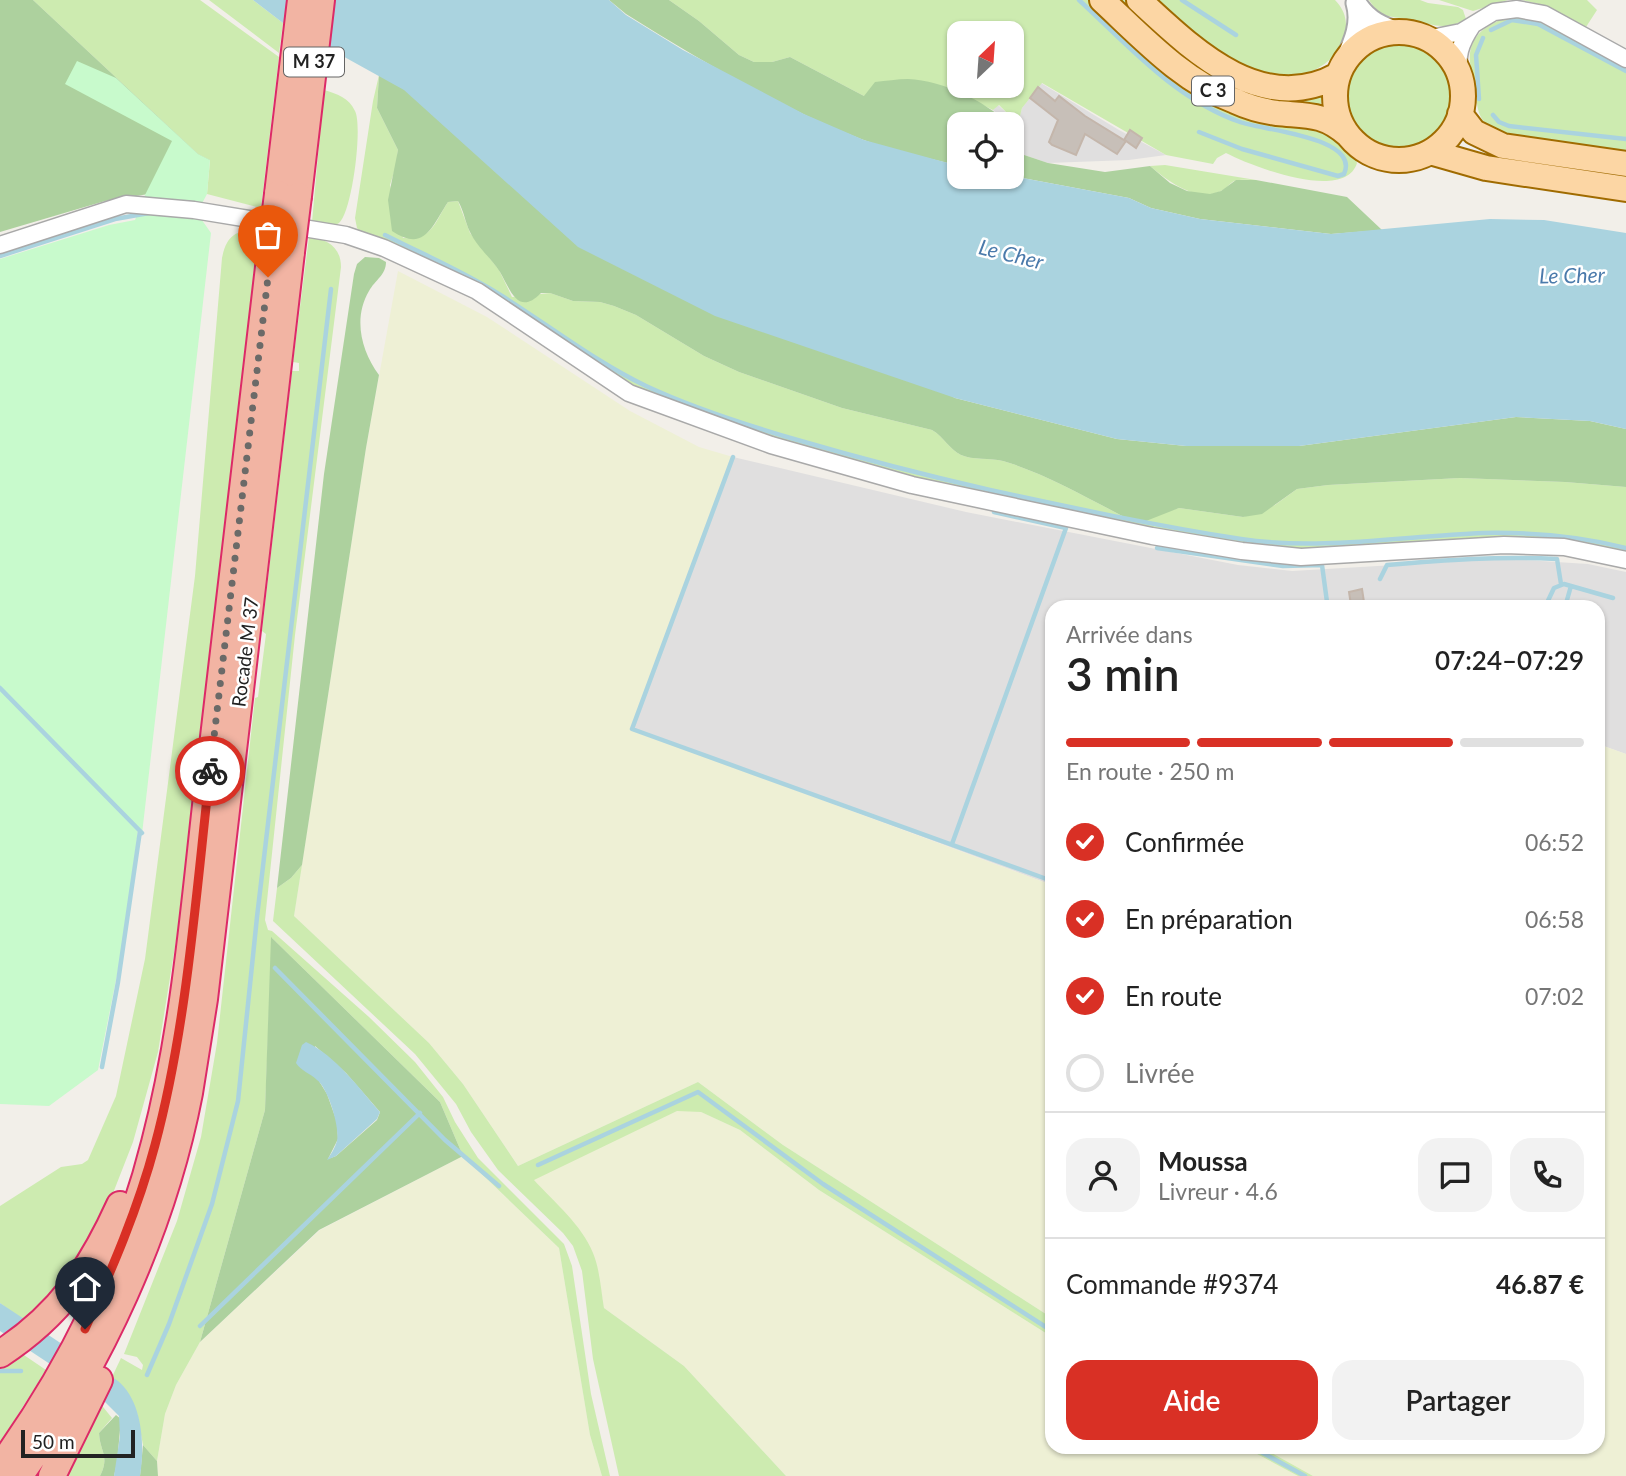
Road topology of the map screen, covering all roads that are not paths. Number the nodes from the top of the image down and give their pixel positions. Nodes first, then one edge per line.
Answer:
1 (301, 0) edge
2 (321, 0) edge
3 (1102, 0) edge
4 (1139, 0) edge
5 (1355, 1) edge
6 (1472, 26) junction
7 (1401, 33) junction
8 (1426, 38) junction
9 (1626, 59) edge
10 (1342, 67) junction
11 (1460, 78) junction
12 (1460, 114) junction
13 (296, 123) junction
14 (1347, 134) junction
15 (1430, 152) junction
16 (1626, 164) edge
17 (1626, 189) edge
18 (0, 245) edge
19 (1626, 560) edge
20 (230, 691) junction
21 (155, 1143) junction
22 (100, 1339) junction
23 (6, 1350) edge
24 (75, 1388) junction
25 (0, 1467) edge
26 (19, 1476) edge
27 (52, 1476) edge

1 - 13 highway, Rocade M 37 / M 37
2 - 13 highway, Rocade M 37 / M 37
3 - 14 main road, C 3
4 - 10 main road, C 3
5 - 7 street
5 - 10 street
6 - 8 street
6 - 9 street
6 - 11 street
7 - 8 main road
7 - 10 main road
8 - 11 main road
10 - 14 main road
11 - 12 main road
12 - 15 main road
12 - 16 main road
13 - 20 highway, Rocade M 37 / M 37, bridge
14 - 15 main road
15 - 17 main road
18 - 19 street
20 - 21 highway, Rocade M 37 / M 37
20 - 22 highway, Rocade M 37 / M 37
21 - 22 highway, Rocade M 37 / M 37
21 - 23 highway
22 - 24 highway
22 - 24 highway, Rocade M 37 / M 37
24 - 25 highway, Rocade M 37 / M 37
24 - 26 highway, Rocade M 37 / M 37
24 - 27 highway

